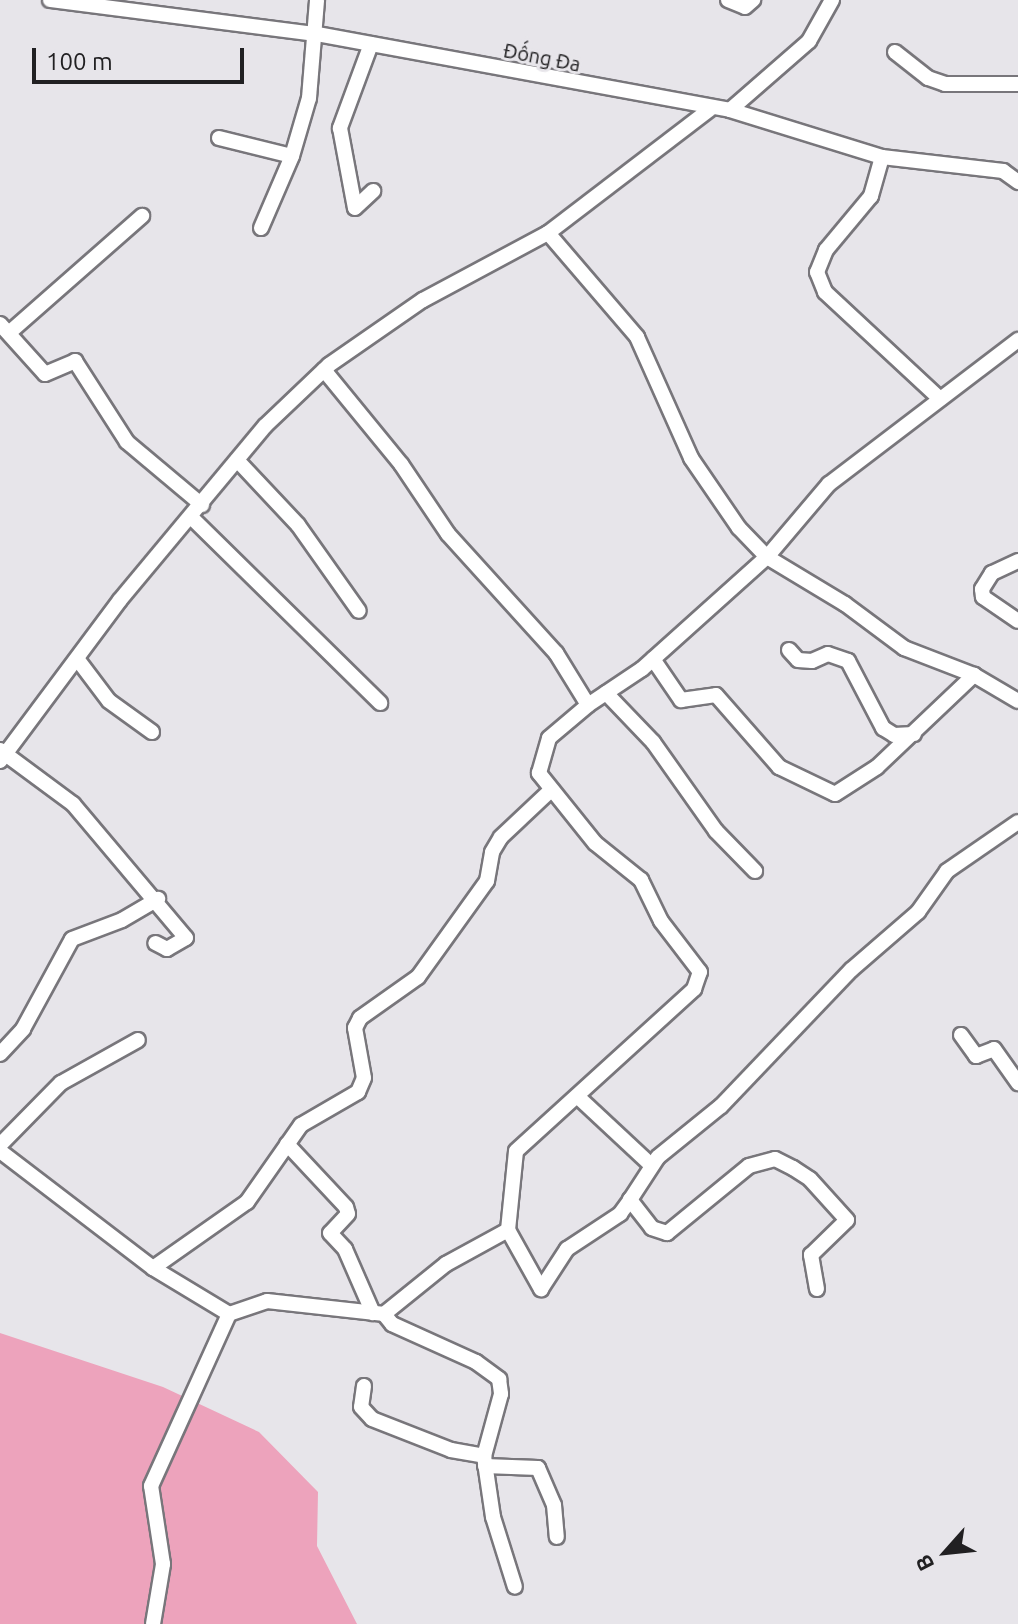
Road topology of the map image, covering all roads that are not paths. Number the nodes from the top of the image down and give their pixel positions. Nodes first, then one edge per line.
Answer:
1 (50, 0) edge
2 (317, 0) edge
3 (728, 0) edge
4 (753, 0) edge
5 (832, 0) edge
6 (317, 34) junction
7 (371, 44) junction
8 (895, 52) dead end
9 (1018, 84) edge
10 (709, 110) junction
11 (730, 110) junction
12 (219, 138) dead end
13 (292, 156) junction
14 (882, 157) junction
15 (1018, 182) edge
16 (373, 191) dead end
17 (142, 216) dead end
18 (261, 228) dead end
19 (548, 233) junction
20 (5, 328) edge
21 (1018, 340) edge
22 (324, 370) junction
23 (940, 399) junction
24 (237, 460) junction
25 (202, 505) junction
26 (192, 518) junction
27 (767, 557) junction
28 (1018, 561) edge
29 (359, 611) dead end
30 (1018, 621) edge
31 (789, 650) dead end
32 (653, 659) junction
33 (78, 660) junction
34 (974, 675) junction
35 (606, 693) junction
36 (1018, 701) edge
37 (380, 703) dead end
38 (588, 705) junction
39 (152, 732) dead end
40 (914, 734) junction
41 (2, 754) edge
42 (551, 790) junction
43 (1018, 822) edge
44 (755, 871) dead end
45 (158, 899) junction
46 (155, 943) dead end
47 (961, 1035) dead end
48 (138, 1040) dead end
49 (0, 1054) edge
50 (1018, 1083) edge
51 (578, 1097) junction
52 (287, 1144) junction
53 (0, 1148) edge
54 (651, 1165) junction
55 (630, 1200) junction
56 (508, 1230) junction
57 (153, 1268) junction
58 (817, 1289) dead end
59 (378, 1313) junction
60 (229, 1314) junction
61 (364, 1386) dead end
62 (484, 1461) junction
63 (557, 1537) dead end
64 (515, 1587) dead end
65 (153, 1624) edge

1 - 6 street, Đống Đa
2 - 6 street
3 - 4 street
5 - 11 street
6 - 7 street, Đống Đa
6 - 13 street
7 - 10 street, Đống Đa
7 - 16 street
8 - 9 street
10 - 11 street, Đống Đa
10 - 19 street
11 - 14 street, Đống Đa
12 - 13 street
13 - 18 street
14 - 15 street, Đống Đa
14 - 23 street
17 - 20 street
19 - 22 street
19 - 27 street
20 - 25 street
21 - 23 street
22 - 24 street
22 - 38 street
23 - 27 street
24 - 25 street
24 - 29 street
25 - 26 street
26 - 33 street
26 - 37 street
27 - 32 street
27 - 34 street
28 - 30 street
31 - 40 street
32 - 35 street
32 - 40 street
33 - 39 street
33 - 41 street
34 - 36 street
34 - 40 street
35 - 38 street
35 - 44 street
38 - 42 street
41 - 45 street
42 - 51 street
42 - 52 street
43 - 54 street
45 - 46 street
45 - 49 street
47 - 50 street
48 - 53 street
51 - 54 street
51 - 56 street
52 - 57 street
52 - 59 street
53 - 57 street
54 - 55 street
55 - 56 street
55 - 58 street
56 - 59 street
57 - 60 street
59 - 60 street
59 - 62 street
60 - 65 street
61 - 62 street
62 - 63 street
62 - 64 street

